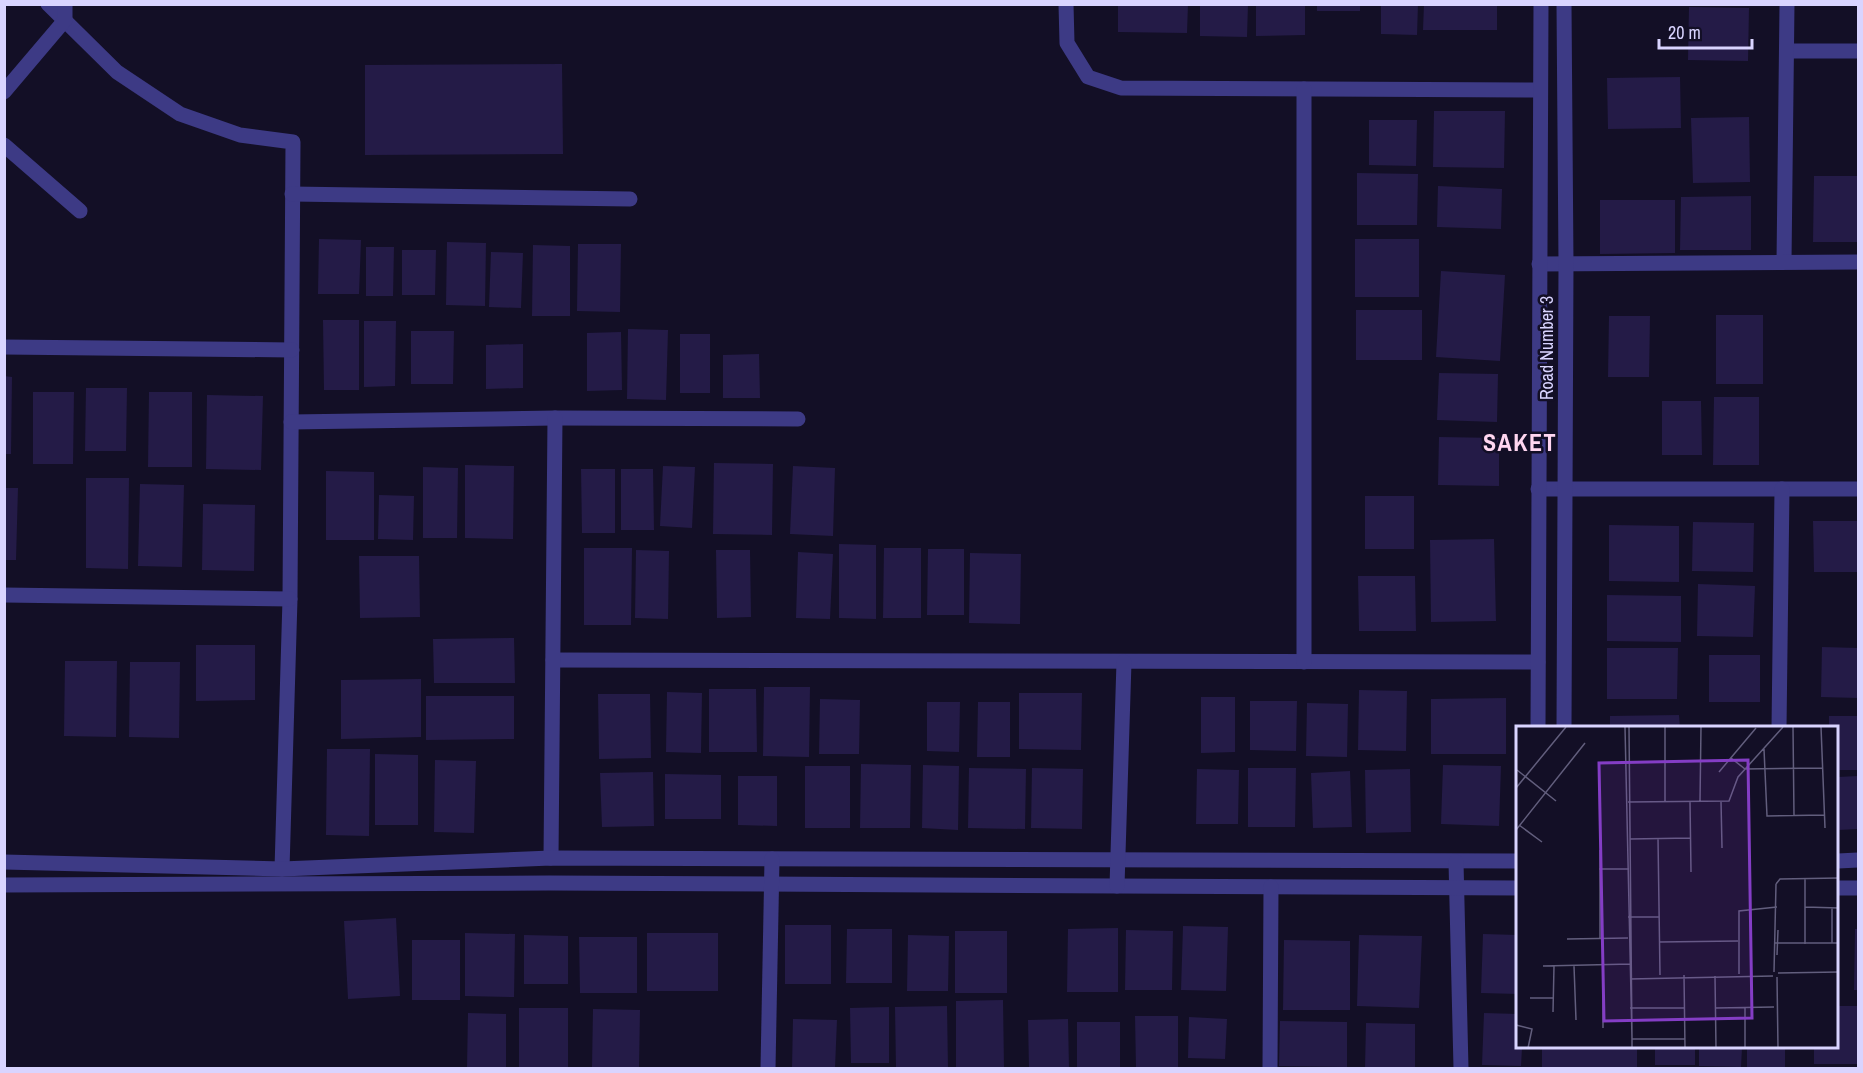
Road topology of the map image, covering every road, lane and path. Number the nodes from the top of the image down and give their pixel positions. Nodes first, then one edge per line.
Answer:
1 (48, 4) edge
2 (65, 4) edge
3 (1066, 4) edge
4 (1541, 4) edge
5 (1564, 4) edge
6 (1787, 4) edge
7 (65, 20) junction
8 (1787, 51) junction
9 (1858, 51) edge
10 (1304, 89) junction
11 (1540, 90) junction
12 (4, 92) edge
13 (4, 145) edge
14 (292, 194) junction
15 (630, 199) dead end
16 (80, 211) dead end
17 (1784, 262) junction
18 (1858, 262) edge
19 (1566, 263) junction
20 (1539, 264) junction
21 (4, 347) edge
22 (292, 350) junction
23 (555, 418) junction
24 (798, 420) dead end
25 (291, 422) junction
26 (1538, 489) junction
27 (1565, 489) junction
28 (1782, 489) junction
29 (1858, 489) edge
30 (4, 595) edge
31 (290, 599) junction
32 (553, 660) junction
33 (1124, 662) junction
34 (1304, 662) junction
35 (1538, 662) junction
36 (1538, 726) edge
37 (1564, 726) edge
38 (1779, 726) edge
39 (551, 858) junction
40 (772, 859) junction
41 (1858, 860) edge
42 (1118, 861) junction
43 (1456, 861) junction
44 (1516, 861) edge
45 (1839, 861) edge
46 (4, 862) edge
47 (282, 869) junction
48 (772, 884) junction
49 (4, 885) edge
50 (1117, 886) junction
51 (1271, 886) junction
52 (1455, 887) junction
53 (1516, 888) edge
54 (1839, 888) edge
55 (1858, 888) edge
56 (768, 1068) edge
57 (1270, 1068) edge
58 (1461, 1068) edge

1 - 7 street
2 - 7 street
3 - 10 street
4 - 11 street, Road Number 3
5 - 19 street, Road Number 3
6 - 8 street
7 - 12 street
7 - 14 street
8 - 9 street
8 - 17 street
10 - 11 street
10 - 34 street
11 - 20 street, Road Number 3
13 - 16 street
14 - 15 street
14 - 22 street
17 - 18 street
17 - 19 street
19 - 20 street
19 - 27 street, Road Number 3
20 - 26 street, Road Number 3
21 - 22 street
22 - 25 street
23 - 24 street
23 - 25 street
23 - 32 street
25 - 31 street
26 - 27 street
26 - 35 street, Road Number 3
27 - 28 street
27 - 37 street, Road Number 3
28 - 29 street
28 - 38 street
30 - 31 street
31 - 47 street
32 - 33 street
32 - 39 street
33 - 34 street
33 - 42 street
34 - 35 street
35 - 36 street, Road Number 3
39 - 40 street
39 - 47 street
40 - 42 street
40 - 48 street
41 - 45 street
42 - 43 street
42 - 50 street
43 - 44 street
43 - 52 street
46 - 47 street
48 - 49 street
48 - 50 street
48 - 56 street
50 - 51 street
51 - 52 street
51 - 57 street
52 - 53 street
52 - 58 street
54 - 55 street

